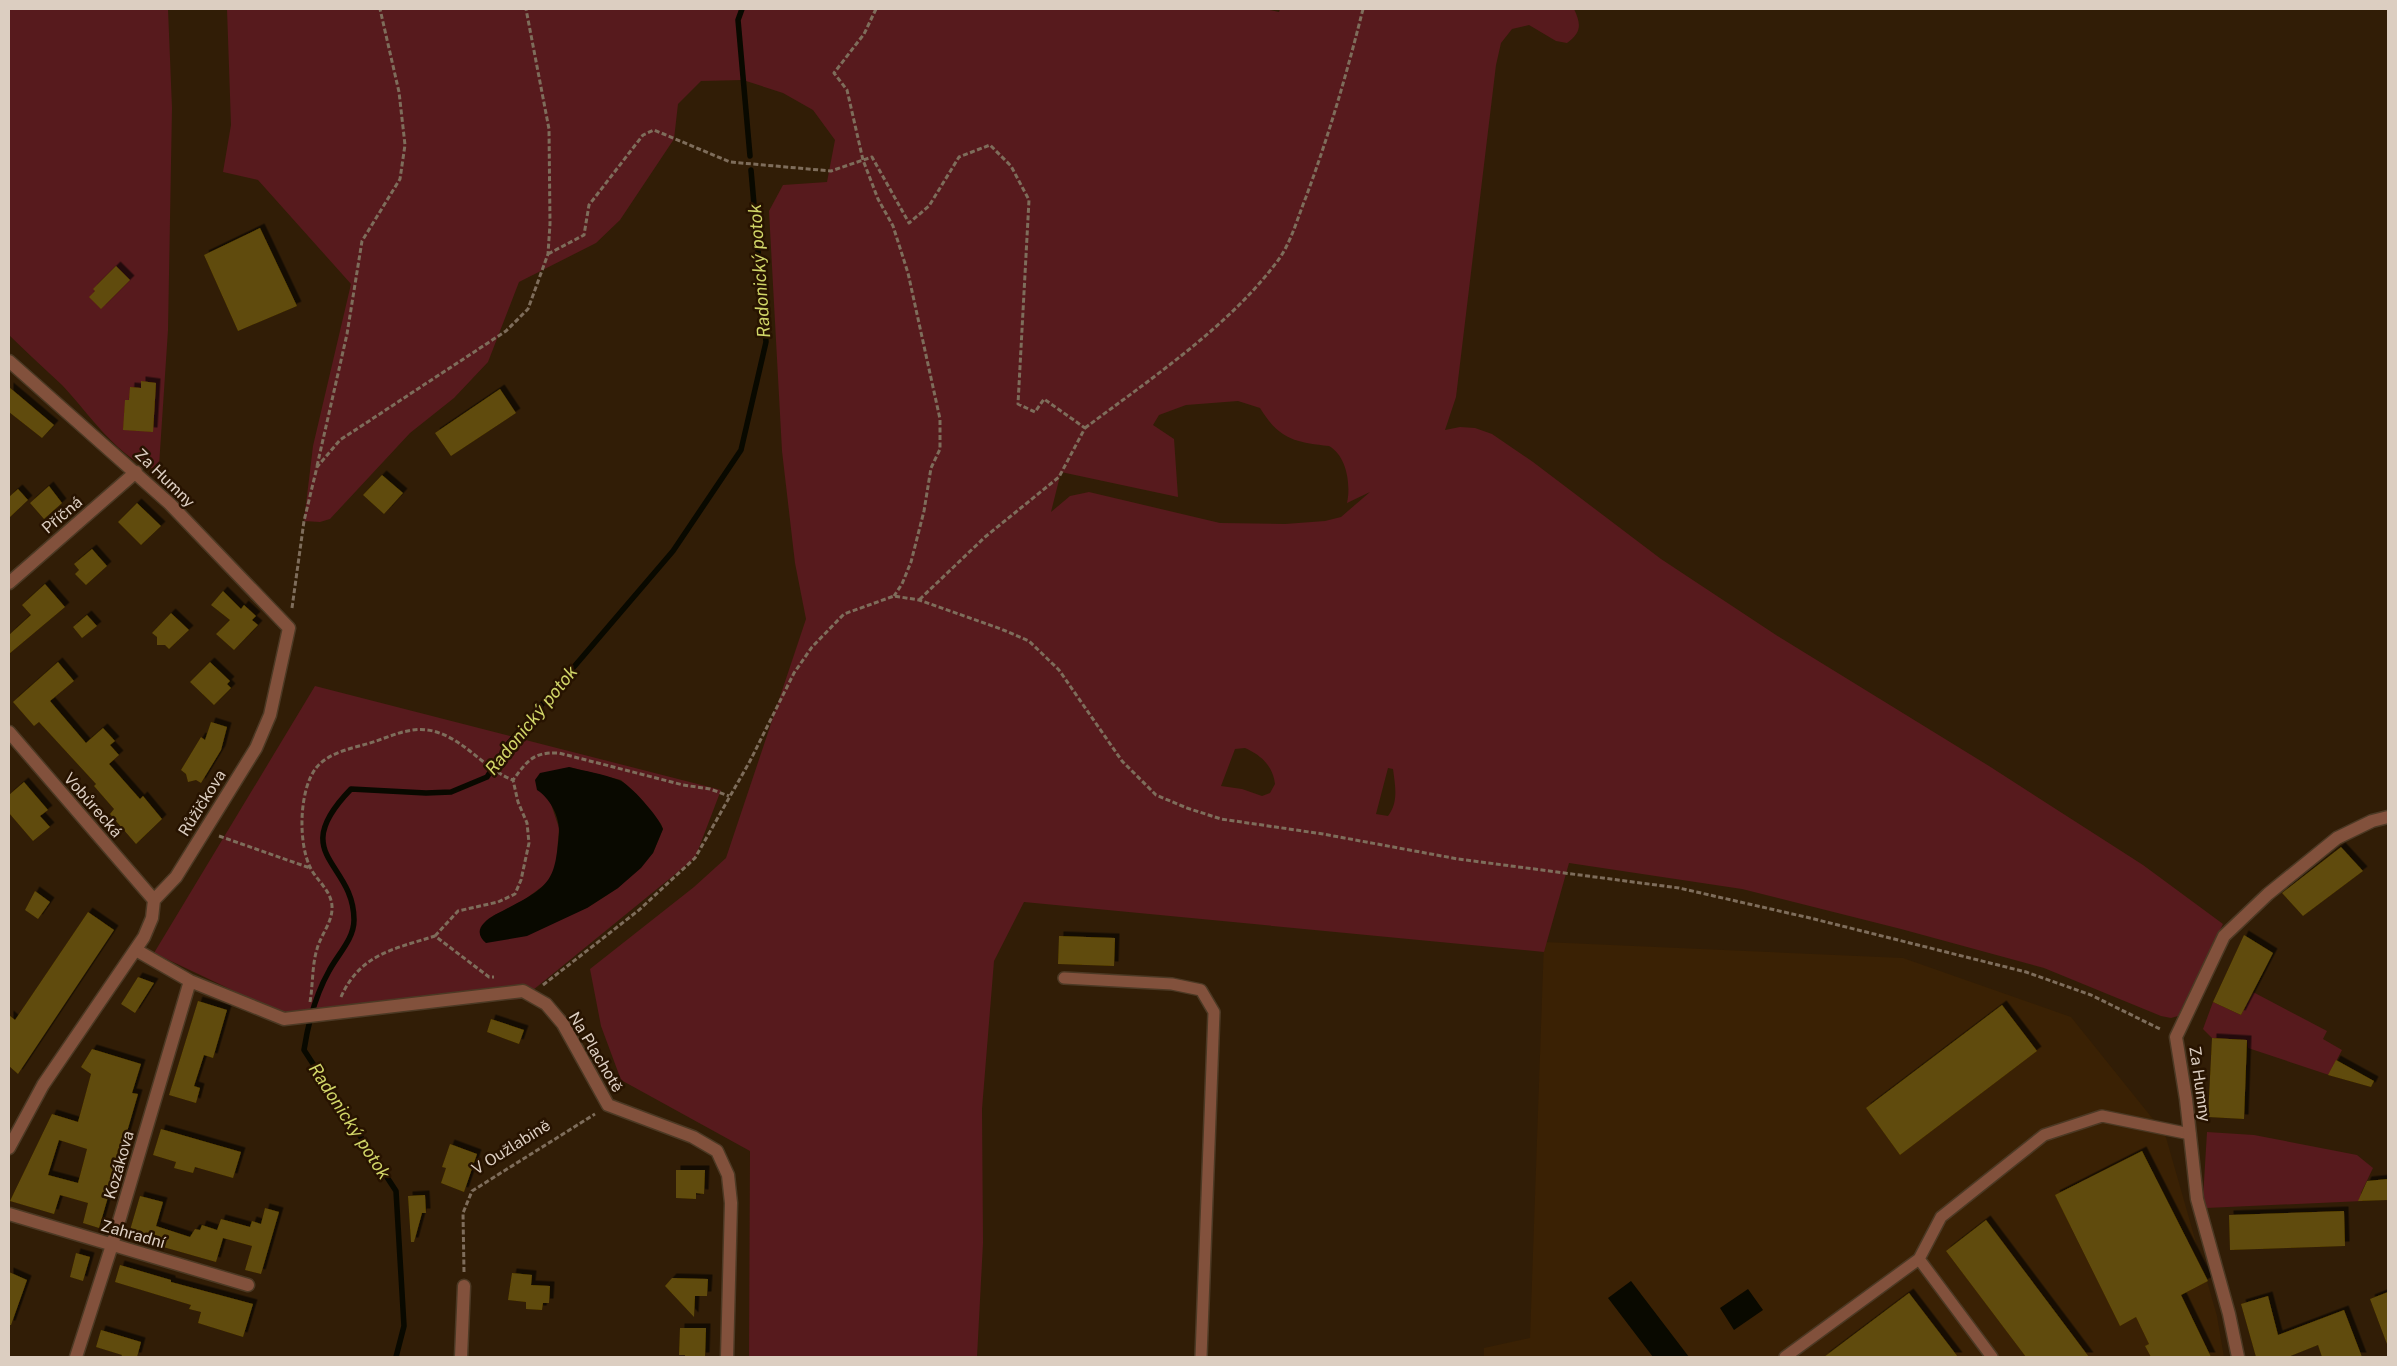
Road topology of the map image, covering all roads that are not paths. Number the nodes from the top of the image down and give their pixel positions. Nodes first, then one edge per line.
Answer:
1 (9, 361) edge
2 (136, 472) junction
3 (9, 583) edge
4 (289, 628) joint
5 (9, 732) edge
6 (2388, 817) edge
7 (154, 900) junction
8 (136, 950) junction
9 (1064, 978) dead end
10 (190, 981) junction
11 (2190, 1134) junction
12 (9, 1148) edge
13 (9, 1214) edge
14 (112, 1245) junction
15 (1919, 1259) junction
16 (248, 1285) dead end
17 (464, 1286) road end
18 (76, 1357) edge
19 (461, 1357) edge
20 (727, 1357) edge
21 (1201, 1357) edge
22 (1785, 1357) edge
23 (1992, 1357) edge
24 (2238, 1357) edge

1 - 2 street, Za Humny
2 - 3 street, Příčná
2 - 4 street, Za Humny
4 - 7 street, Růžičkova
5 - 7 street, Vobůrecká
6 - 11 street, Za Humny
7 - 8 street
8 - 10 street
8 - 12 street
9 - 21 lane
10 - 14 street, Kozákova
10 - 20 street, Na Plachotě
11 - 15 lane
11 - 24 street, Za Humny
13 - 14 street, Zahradní
14 - 16 street, Zahradní
14 - 18 street, Kozákova
15 - 22 lane
15 - 23 lane
17 - 19 street

